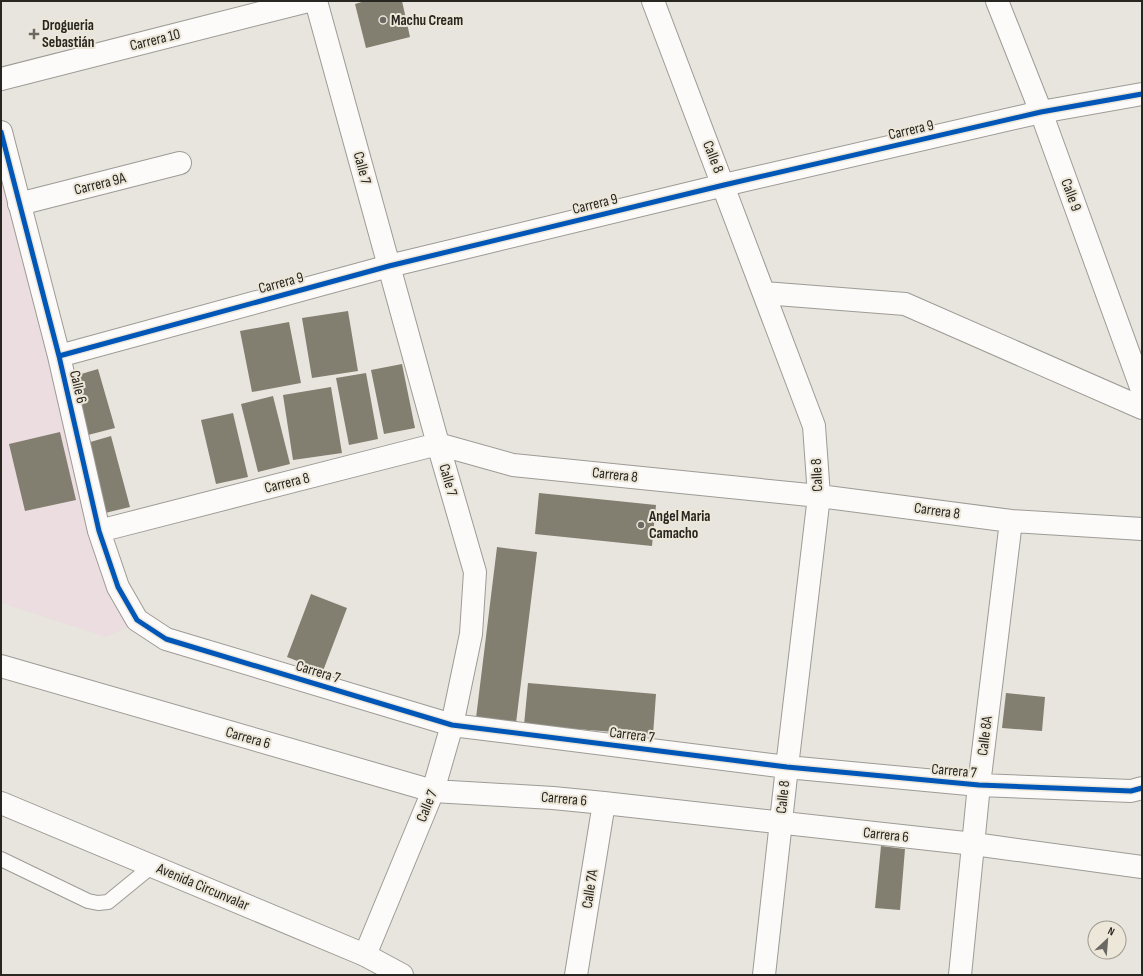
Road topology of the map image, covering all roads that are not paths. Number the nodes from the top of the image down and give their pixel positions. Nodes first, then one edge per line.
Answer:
1 (308, 1) edge
2 (316, 1) edge
3 (653, 1) edge
4 (997, 1) edge
5 (1, 79) edge
6 (1142, 94) edge
7 (1041, 112) junction
8 (1, 132) edge
9 (180, 163) dead end
10 (724, 185) junction
11 (19, 204) junction
12 (389, 266) junction
13 (764, 293) junction
14 (59, 356) junction
15 (1142, 390) edge
16 (1142, 408) edge
17 (438, 444) junction
18 (819, 496) junction
19 (1011, 521) junction
20 (1142, 529) edge
21 (99, 531) junction
22 (137, 620) joint
23 (1, 666) edge
24 (452, 725) junction
25 (786, 767) junction
26 (979, 785) junction
27 (1142, 788) edge
28 (433, 791) junction
29 (1, 803) edge
30 (604, 803) junction
31 (780, 823) junction
32 (974, 844) junction
33 (1, 858) edge
34 (152, 866) junction
35 (1142, 866) edge
36 (365, 955) junction
37 (402, 975) edge
38 (576, 975) edge
39 (764, 975) edge
40 (960, 975) edge

1 - 5 street, Carrera 10
2 - 12 street, Calle 7
3 - 10 street, Calle 8
4 - 7 street, Calle 9
6 - 7 street, Carrera 9
7 - 10 street, Carrera 9
7 - 15 street, Calle 9
8 - 11 street, Calle 6
9 - 11 street, Carrera 9A
10 - 12 street, Carrera 9
10 - 13 street, Calle 8
11 - 14 street, Calle 6
12 - 14 street, Carrera 9
12 - 17 street, Calle 7
13 - 16 street
13 - 18 street, Calle 8
14 - 21 street, Calle 6
17 - 18 street, Carrera 8
17 - 21 street, Carrera 8
17 - 24 street, Calle 7
18 - 19 street, Carrera 8
18 - 25 street, Calle 8
19 - 20 street, Carrera 8
19 - 26 street, Calle 8A
21 - 22 street, Calle 6
22 - 24 street, Carrera 7
23 - 28 street, Carrera 6
24 - 25 street, Carrera 7
24 - 28 street, Calle 7
25 - 26 street, Carrera 7
25 - 31 street, Calle 8
26 - 27 street, Carrera 7
26 - 32 street, Calle 8A
28 - 30 street, Carrera 6
28 - 36 street, Calle 7
29 - 34 street, Avenida Circunvalar
30 - 31 street, Carrera 6
30 - 38 street, Calle 7A
31 - 32 street, Carrera 6
31 - 39 street, Calle 8
32 - 35 street, Carrera 6
32 - 40 street, Calle 8A
33 - 34 lane
34 - 36 street, Avenida Circunvalar
36 - 37 street, Avenida Circunvalar

